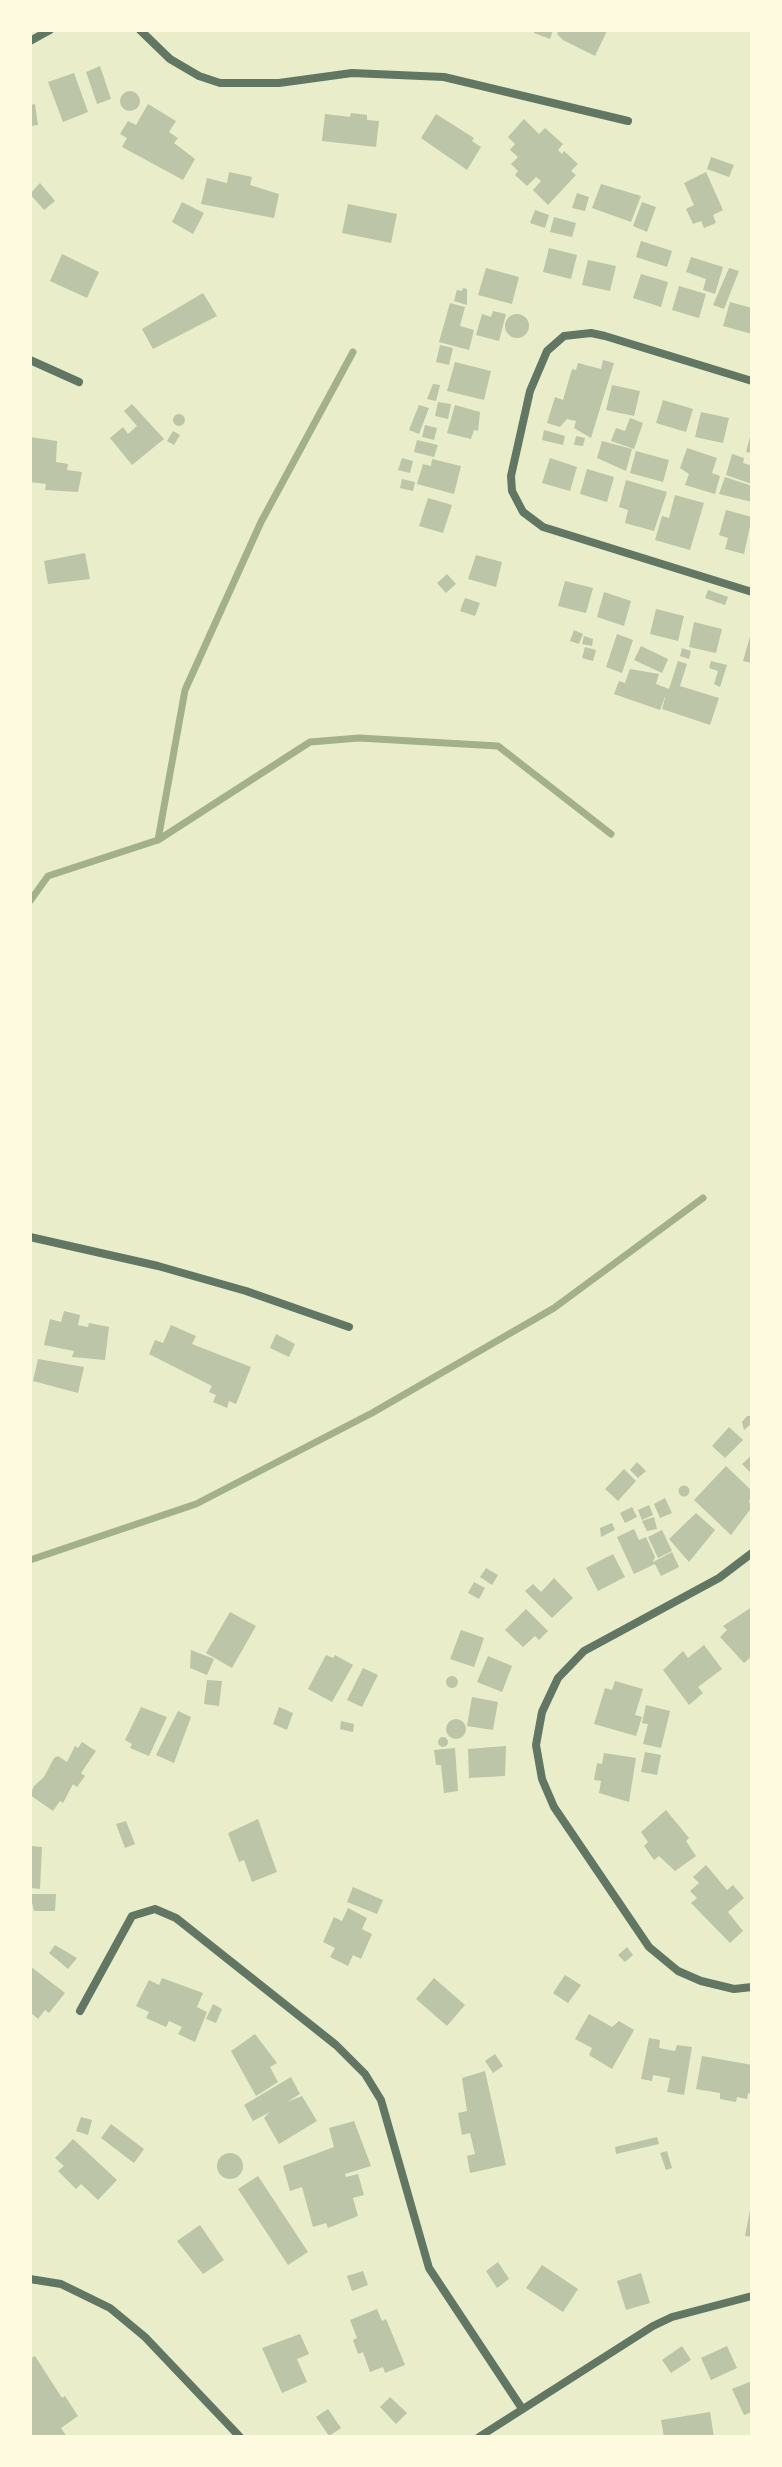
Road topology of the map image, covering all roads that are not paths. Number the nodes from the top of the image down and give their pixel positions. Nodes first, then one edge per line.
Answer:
1 (50, 30) edge
2 (140, 30) edge
3 (30, 41) edge
4 (628, 121) dead end
5 (30, 360) edge
6 (752, 381) edge
7 (79, 382) dead end
8 (752, 592) edge
9 (30, 1237) edge
10 (349, 1327) dead end
11 (752, 1553) edge
12 (752, 1987) edge
13 (80, 2011) dead end
14 (30, 2279) edge
15 (752, 2296) edge
16 (521, 2407) junction
17 (240, 2437) edge
18 (479, 2437) edge

1 - 3 street
2 - 4 street
5 - 7 street
6 - 8 street
9 - 10 street
11 - 12 street
13 - 16 street
14 - 17 street
15 - 16 street
16 - 18 street

